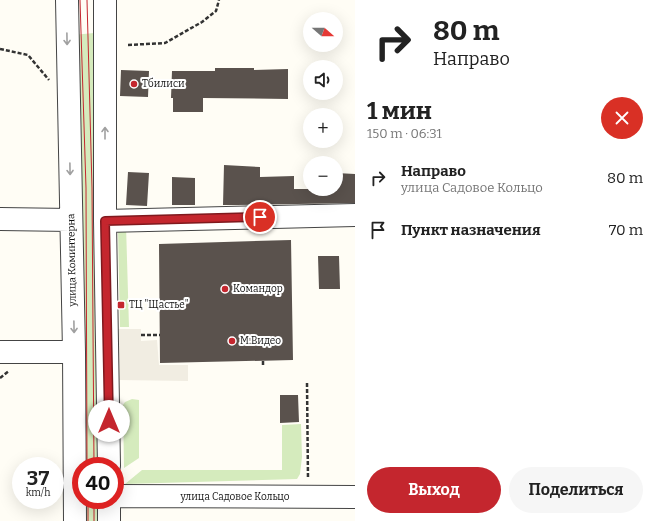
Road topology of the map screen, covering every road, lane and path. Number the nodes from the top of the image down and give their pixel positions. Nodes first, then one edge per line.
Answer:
1 (67, 0) edge
2 (105, 0) edge
3 (219, 0) edge
4 (128, 45) dead end
5 (0, 49) edge
6 (54, 85) dead end
7 (355, 215) edge
8 (0, 219) edge
9 (71, 220) junction
10 (105, 221) junction
11 (141, 335) dead end
12 (160, 335) dead end
13 (0, 352) edge
14 (74, 352) junction
15 (263, 361) dead end
16 (263, 367) dead end
17 (307, 384) dead end
18 (109, 457) edge
19 (124, 496) edge
20 (308, 497) junction
21 (355, 497) edge
22 (109, 509) edge
23 (75, 521) edge
24 (109, 521) edge

1 -> 9 street, улица Коминтерна
10 -> 2 street
3 - 4 path
5 - 6 path
7 - 10 street
8 - 9 street
9 -> 14 street, улица Коминтерна
10 - 18 street
11 - 12 path
13 - 14 street
14 - 23 street, улица Коминтерна
15 - 16 path
17 - 20 path
19 - 20 street, улица Садовое Кольцо
20 - 21 street, улица Садовое Кольцо
22 - 24 street

